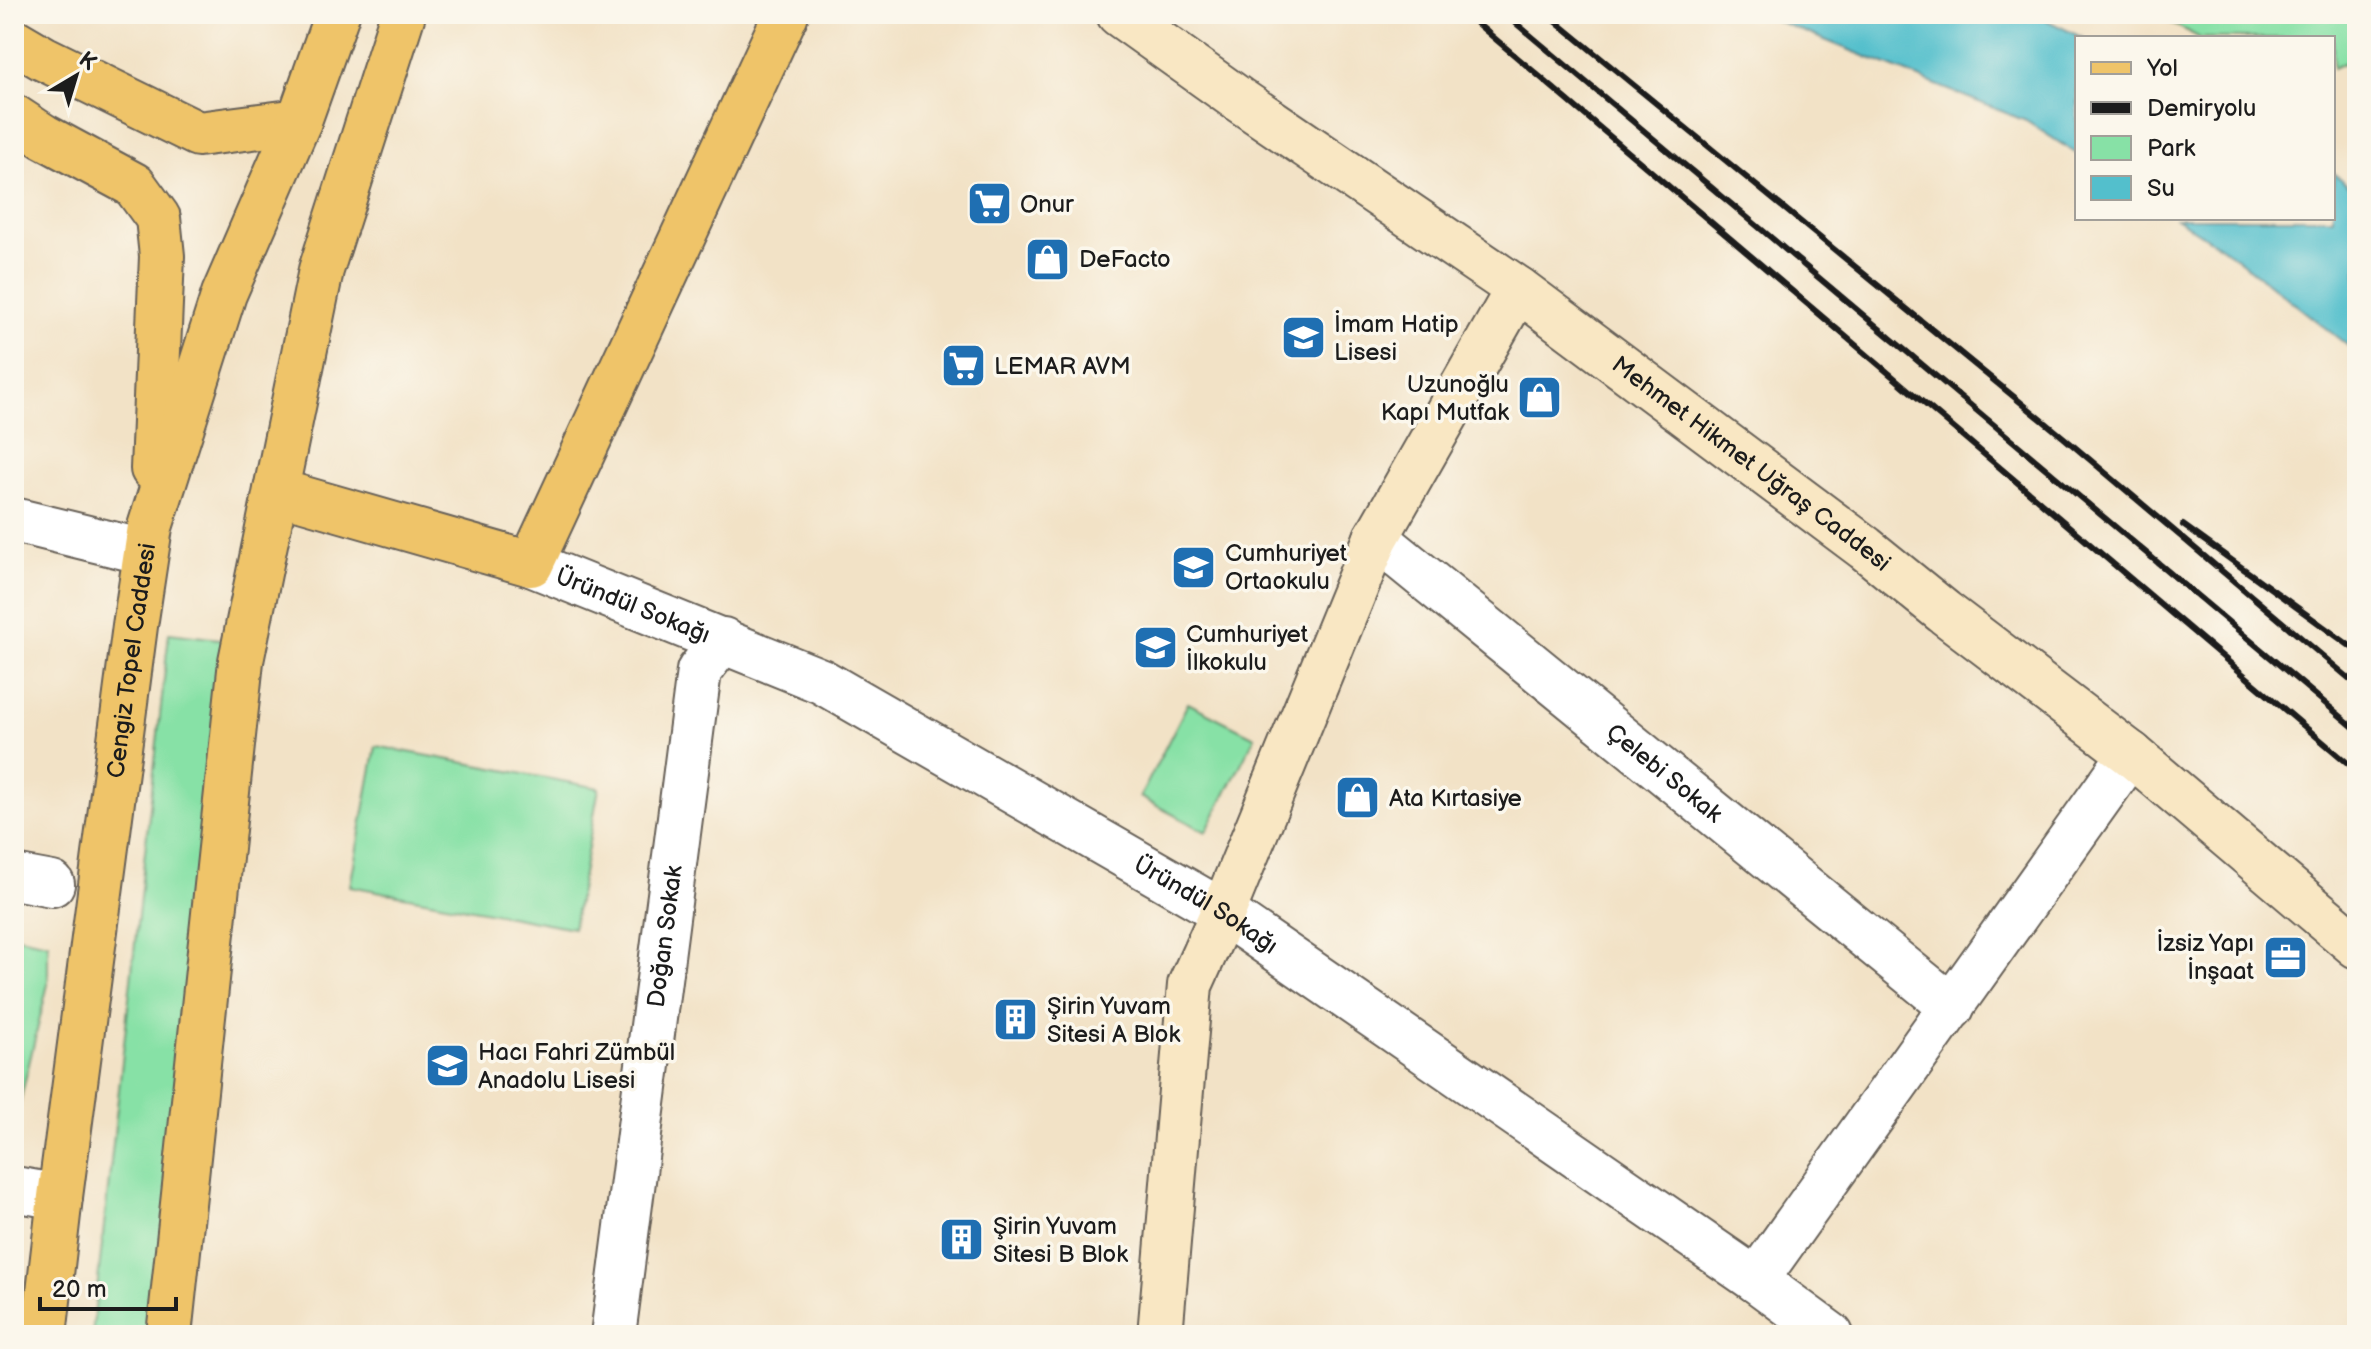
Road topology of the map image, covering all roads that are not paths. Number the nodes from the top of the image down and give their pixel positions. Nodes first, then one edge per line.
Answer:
1 (337, 14) edge
2 (403, 14) edge
3 (786, 14) edge
4 (1119, 14) edge
5 (14, 41) edge
6 (14, 117) edge
7 (299, 121) junction
8 (1518, 289) junction
9 (276, 491) junction
10 (14, 520) edge
11 (1376, 538) junction
12 (148, 540) junction
13 (531, 564) junction
14 (723, 640) junction
15 (2131, 754) junction
16 (1223, 912) junction
17 (2357, 946) edge
18 (1952, 1007) junction
19 (14, 1189) edge
20 (60, 1197) junction
21 (1756, 1280) junction
22 (44, 1335) edge
23 (169, 1335) edge
24 (613, 1335) edge
25 (1160, 1335) edge
26 (1831, 1335) edge

1 - 7 main road, Cengiz Topel Caddesi
2 - 9 main road
3 - 13 main road
4 - 8 main road, Mehmet Hikmet Uğraş Caddesi
5 - 7 main road
6 - 12 main road
7 - 12 main road, Cengiz Topel Caddesi
8 - 11 main road
8 - 15 main road, Mehmet Hikmet Uğraş Caddesi
9 - 13 main road
9 - 23 main road
10 - 12 street
11 - 16 main road
11 - 18 street, Çelebi Sokak
12 - 20 main road, Cengiz Topel Caddesi
13 - 14 street, Üründül Sokağı
14 - 16 street, Üründül Sokağı
14 - 24 street, Doğan Sokak
15 - 17 main road, Mehmet Hikmet Uğraş Caddesi
15 - 18 street
16 - 21 street, Üründül Sokağı
16 - 25 main road
18 - 21 street
19 - 20 street
20 - 22 main road, Cengiz Topel Caddesi
21 - 26 street, Üründül Sokağı

